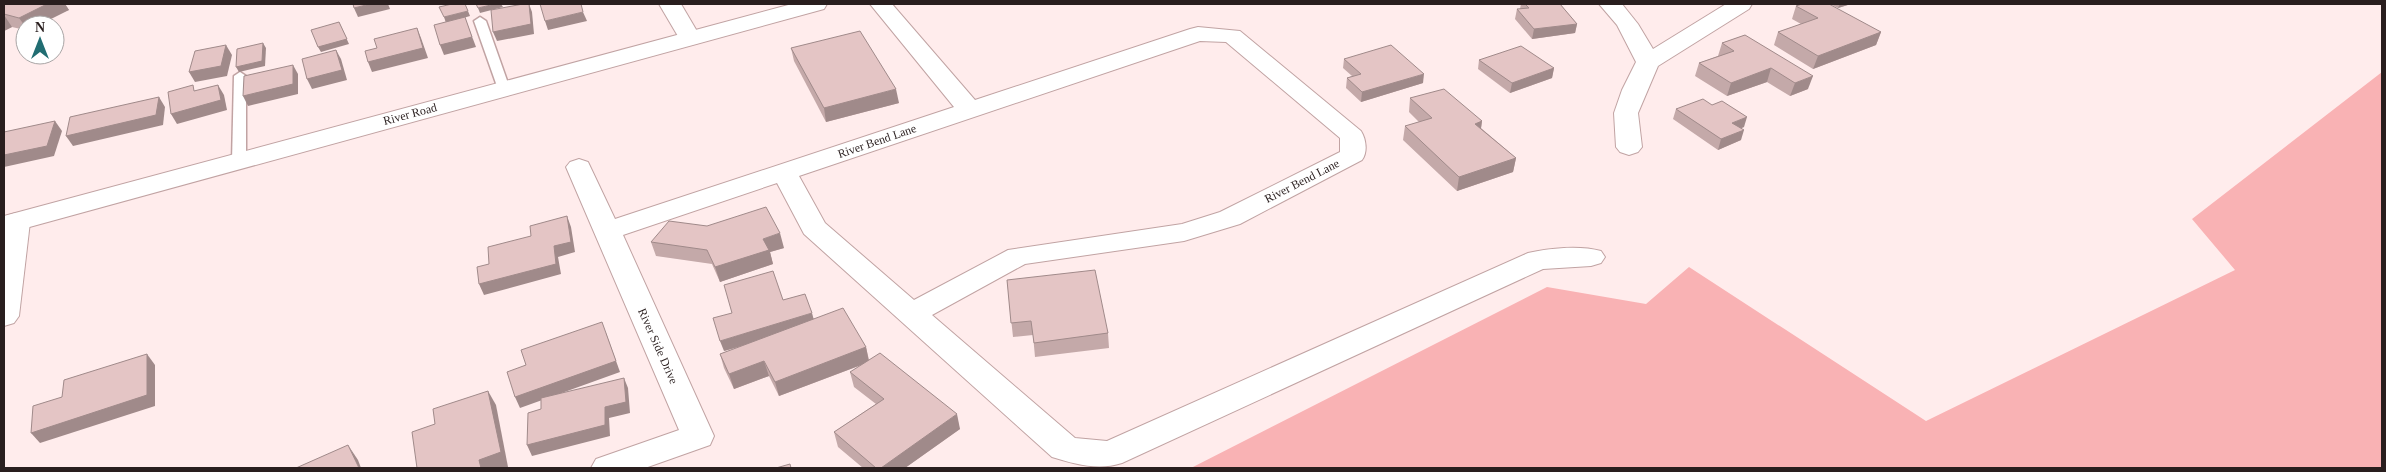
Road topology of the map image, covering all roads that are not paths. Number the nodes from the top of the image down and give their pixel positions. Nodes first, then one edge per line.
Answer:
1 (670, 4) edge
2 (816, 4) edge
3 (881, 4) edge
4 (1610, 4) edge
5 (1742, 4) edge
6 (480, 21) dead end
7 (690, 38) junction
8 (1648, 62) junction
9 (240, 76) dead end
10 (504, 89) junction
11 (969, 109) junction
12 (1629, 146) dead end
13 (239, 161) junction
14 (579, 167) dead end
15 (784, 172) junction
16 (10, 224) edge
17 (607, 232) junction
18 (1591, 257) dead end
19 (911, 314) junction
20 (4, 316) edge
21 (608, 468) edge

1 - 7 street
2 - 7 street, River Road
3 - 11 street
4 - 8 street
5 - 8 street
6 - 10 lane
7 - 10 street, River Road
8 - 12 street
9 - 13 lane
10 - 13 street, River Road
11 - 15 street, River Bend Lane
11 - 19 street, River Bend Lane
13 - 16 street, River Road
14 - 17 street, River Side Drive
15 - 17 street, River Bend Lane
15 - 19 street
16 - 20 street
17 - 21 street, River Side Drive
18 - 19 street

